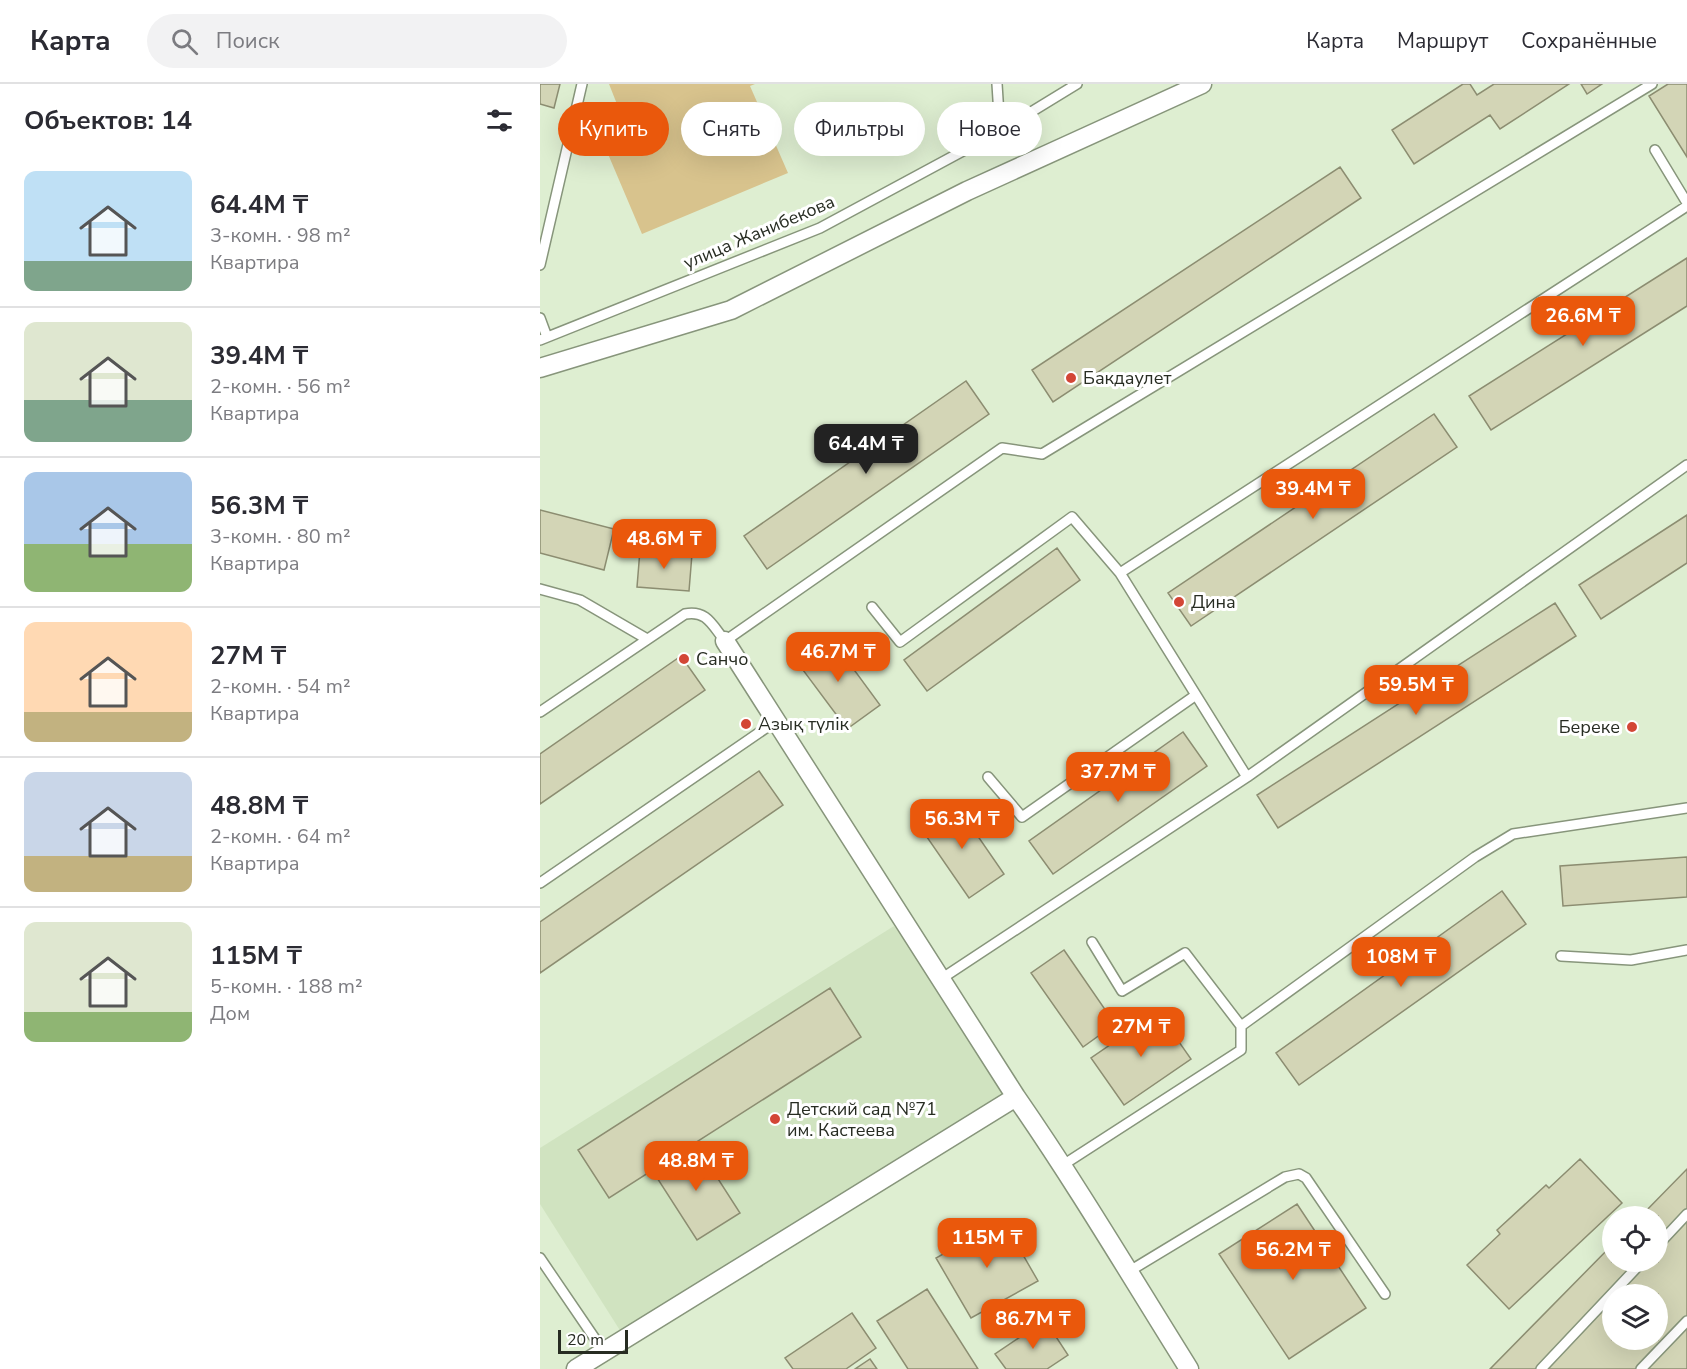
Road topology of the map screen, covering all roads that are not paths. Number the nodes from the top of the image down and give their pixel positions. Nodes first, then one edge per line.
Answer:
1 (582, 84) edge
2 (998, 84) edge
3 (1077, 84) edge
4 (1202, 84) edge
5 (1652, 84) edge
6 (999, 102) edge
7 (1042, 105) edge
8 (1655, 150) dead end
9 (954, 156) edge
10 (1687, 204) edge
11 (540, 265) edge
12 (540, 318) edge
13 (543, 338) edge
14 (540, 368) edge
15 (1687, 465) edge
16 (1120, 573) junction
17 (540, 589) edge
18 (872, 607) dead end
19 (647, 639) junction
20 (725, 641) junction
21 (1196, 695) junction
22 (540, 712) edge
23 (776, 722) junction
24 (988, 777) dead end
25 (1247, 777) junction
26 (1687, 808) edge
27 (540, 883) edge
28 (1092, 942) dead end
29 (1687, 950) edge
30 (1561, 957) dead end
31 (941, 979) junction
32 (1241, 1026) junction
33 (1016, 1097) junction
34 (1063, 1165) junction
35 (1687, 1214) edge
36 (1668, 1234) edge
37 (540, 1258) edge
38 (543, 1270) edge
39 (1128, 1272) junction
40 (1633, 1272) edge
41 (1384, 1294) dead end
42 (1687, 1321) edge
43 (604, 1352) junction
44 (576, 1369) edge
45 (1190, 1369) edge
46 (1541, 1369) edge
47 (1641, 1369) edge

1 - 11 lane
2 - 6 lane
3 - 7 lane, улица Жанибекова
4 - 14 street
5 - 20 lane
8 - 10 lane
9 - 13 lane, улица Жанибекова
10 - 16 lane
12 - 13 lane
15 - 25 lane
16 - 18 lane
16 - 21 lane
17 - 19 lane
19 - 20 lane
19 - 22 lane
20 - 23 street
21 - 24 lane
21 - 25 lane
23 - 27 lane
23 - 31 street
25 - 31 lane
26 - 32 lane
28 - 32 lane
29 - 30 lane
31 - 33 street
32 - 34 lane
33 - 34 street
33 - 43 street
34 - 39 street
35 - 36 lane
37 - 38 lane
38 - 43 lane
39 - 41 lane
39 - 45 street
40 - 46 lane
42 - 47 lane
43 - 44 street

